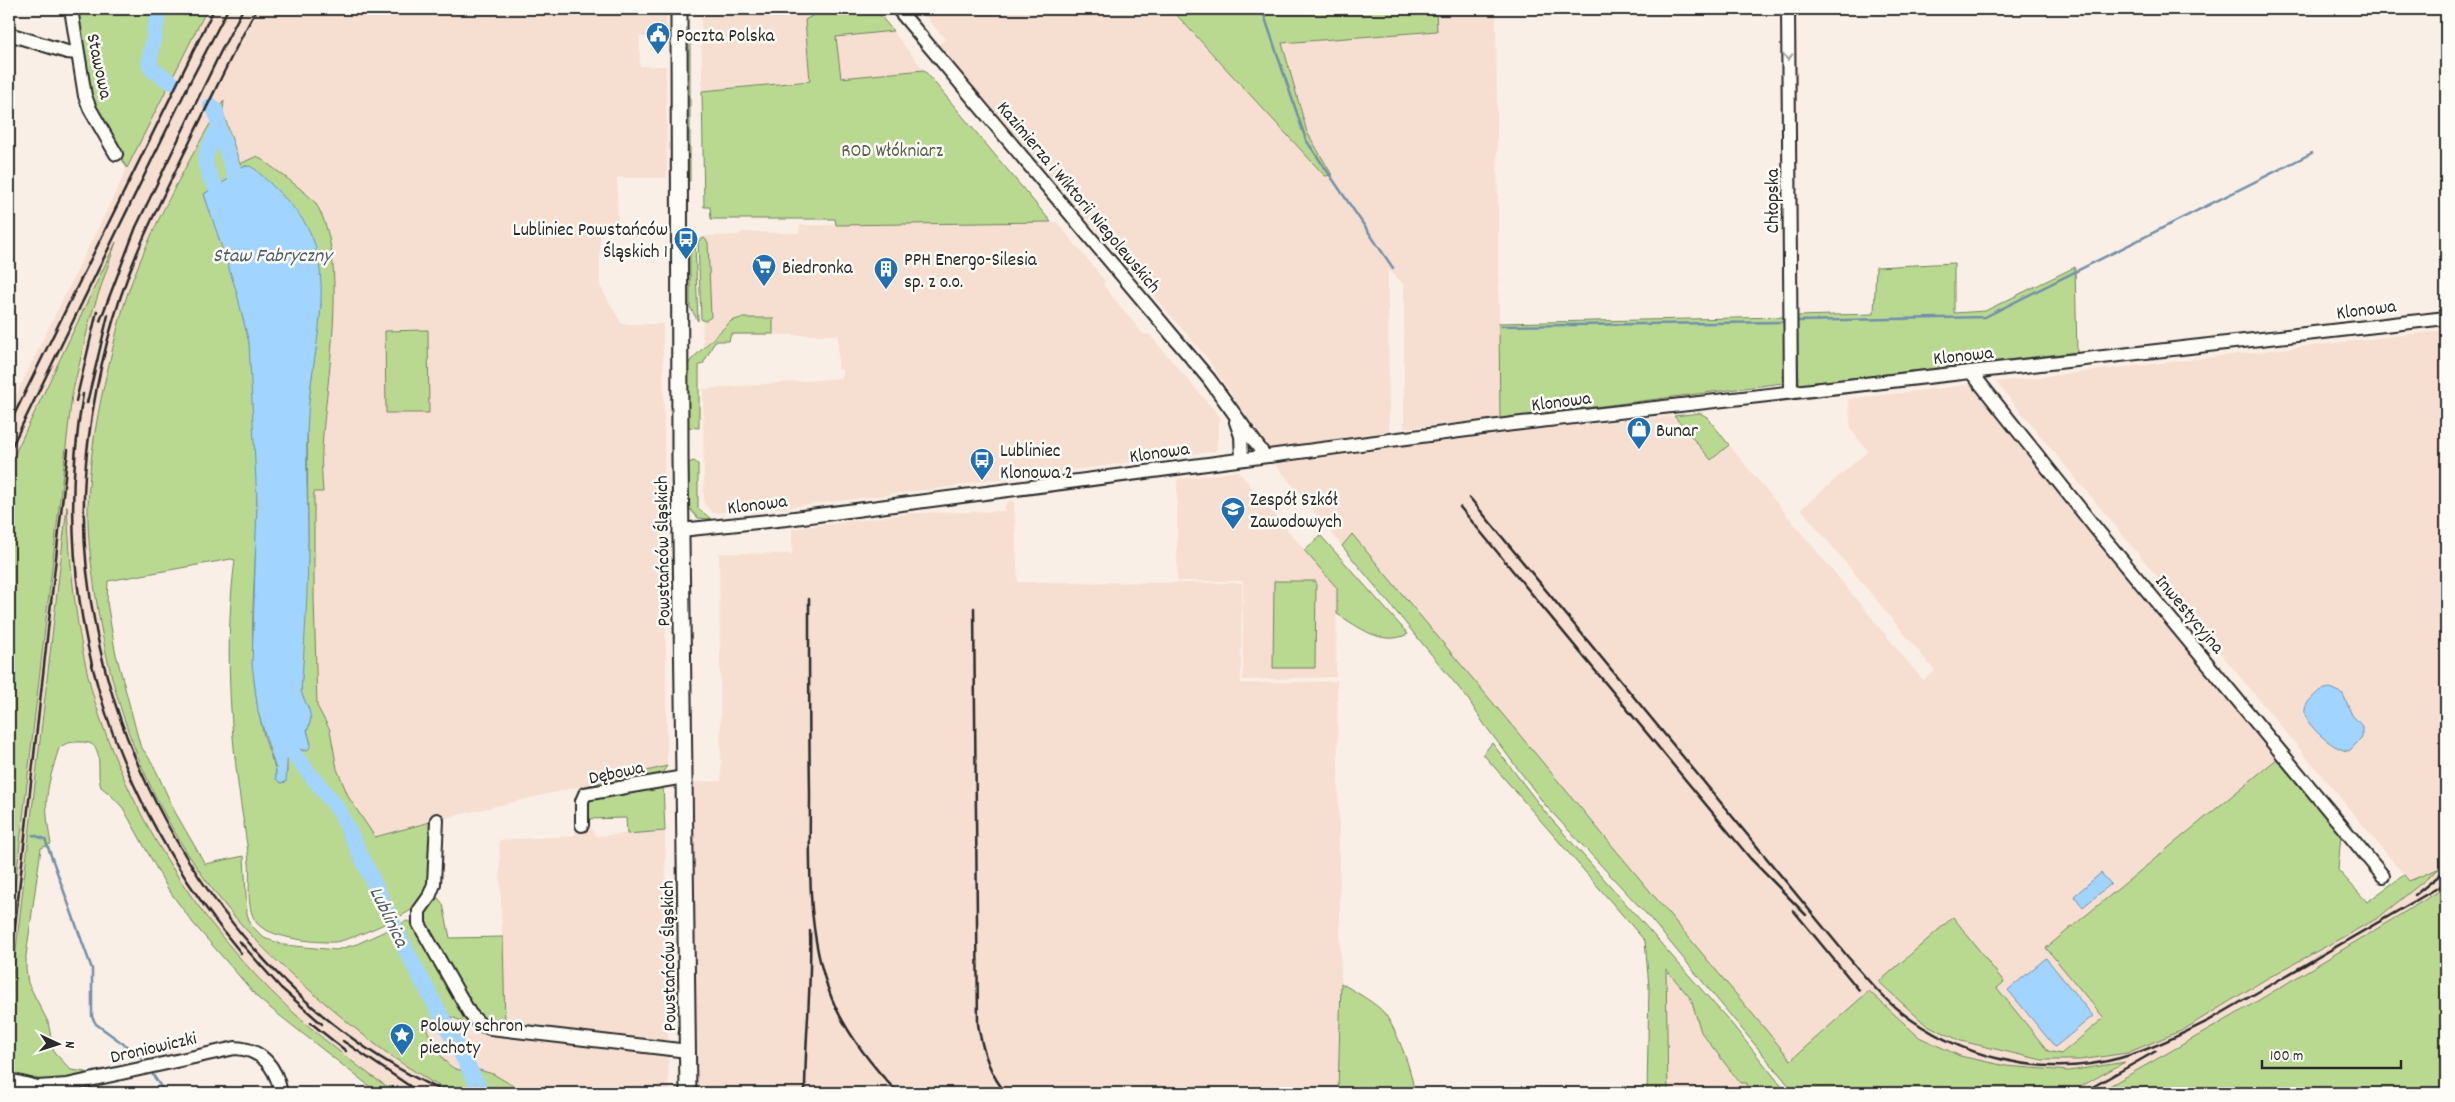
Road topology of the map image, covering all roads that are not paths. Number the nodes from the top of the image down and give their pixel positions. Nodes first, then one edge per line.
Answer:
1 (71, 9) edge
2 (679, 9) edge
3 (898, 9) edge
4 (1788, 9) edge
5 (9, 34) edge
6 (77, 53) junction
7 (116, 154) dead end
8 (2446, 318) edge
9 (1971, 372) junction
10 (1791, 392) junction
11 (1231, 410) junction
12 (1265, 456) junction
13 (1242, 459) junction
14 (681, 530) junction
15 (684, 777) junction
16 (437, 820) dead end
17 (582, 825) dead end
18 (2383, 876) dead end
19 (688, 1052) junction
20 (9, 1080) edge
21 (281, 1093) edge
22 (688, 1093) edge

1 - 6 street, Stawowa
2 - 14 main road, Powstańców Śląskich
3 - 11 street, Kazimierza i Wiktorii Niegolewskich
4 -> 10 street, Chłopska
5 - 6 street
6 - 7 street, Stawowa
8 - 9 street, Klonowa
9 - 10 street, Klonowa
9 - 18 street, Inwestycyjna
10 - 12 street, Klonowa
11 - 12 street
11 - 13 street
12 - 13 street, Klonowa
13 - 14 street, Klonowa
14 - 15 main road, Powstańców Śląskich
15 - 17 street, Dębowa
15 - 19 main road, Powstańców Śląskich
16 - 19 street
19 - 22 main road, Powstańców Śląskich
20 - 21 street, Droniowiczki

